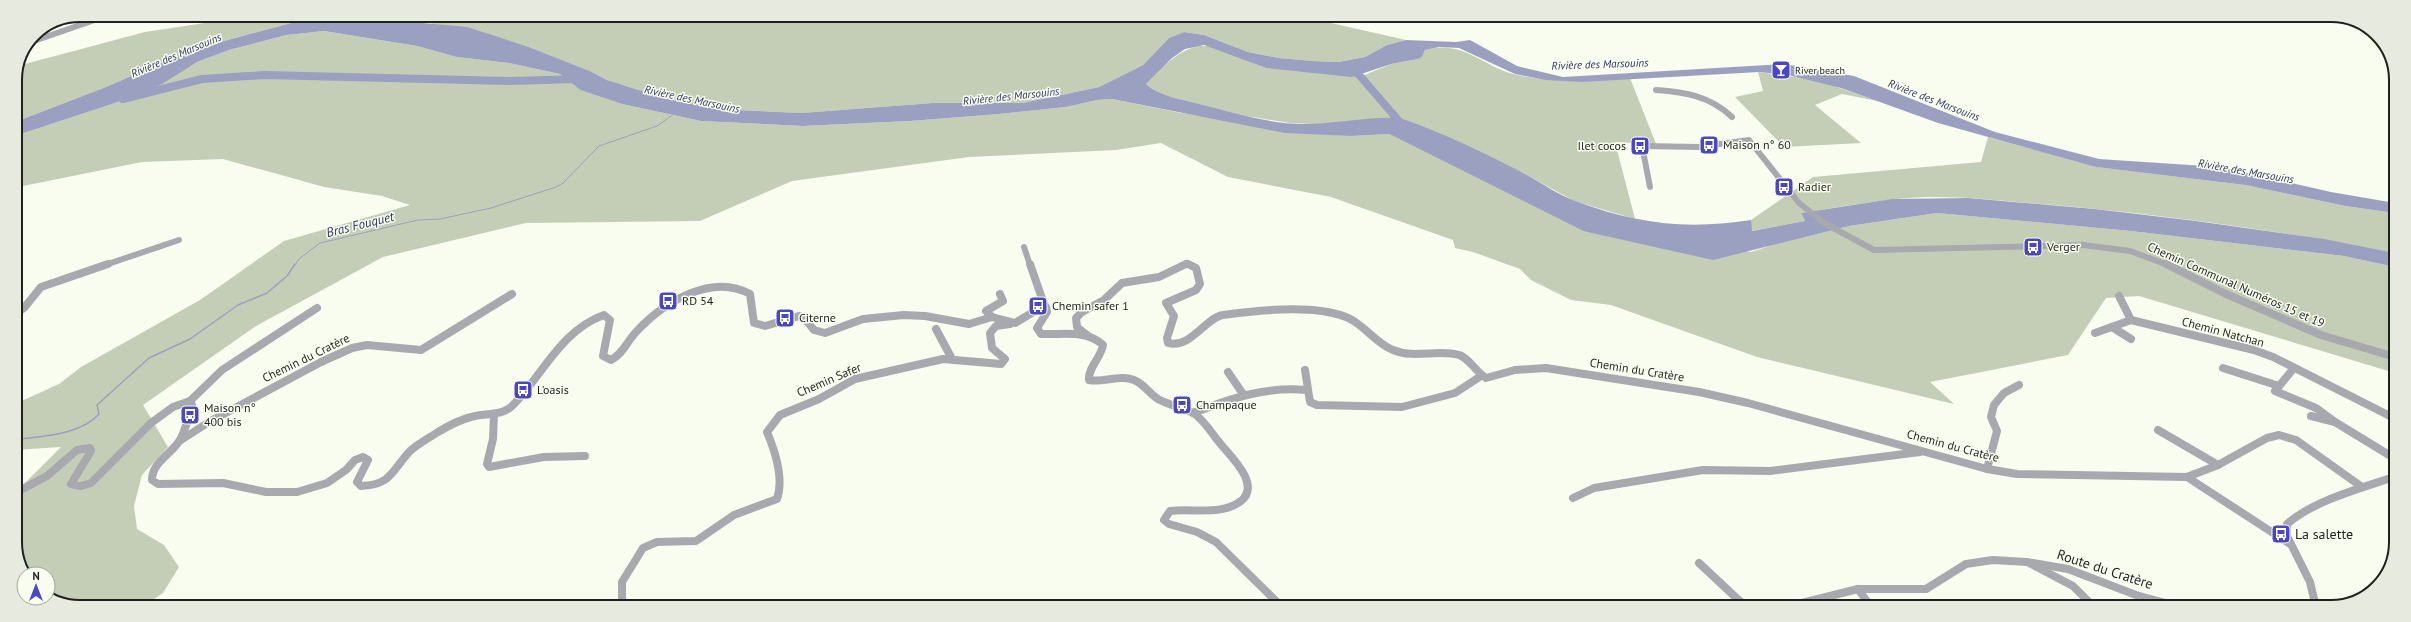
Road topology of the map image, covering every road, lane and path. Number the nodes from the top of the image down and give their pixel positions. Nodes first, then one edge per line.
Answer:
1 (89, 22) edge
2 (39, 39) edge
3 (1656, 90) dead end
4 (1732, 117) dead end
5 (1650, 187) dead end
6 (179, 240) dead end
7 (1024, 247) dead end
8 (512, 294) dead end
9 (1000, 294) dead end
10 (2119, 296) dead end
11 (1045, 307) junction
12 (317, 308) dead end
13 (22, 310) edge
14 (992, 317) junction
15 (2131, 320) junction
16 (1015, 324) junction
17 (2112, 327) junction
18 (936, 329) dead end
19 (2095, 333) dead end
20 (1087, 335) junction
21 (2130, 339) dead end
22 (2389, 355) edge
23 (952, 359) junction
24 (2223, 368) dead end
25 (2294, 368) junction
26 (1305, 370) dead end
27 (1228, 372) dead end
28 (1481, 376) junction
29 (2019, 385) dead end
30 (2279, 386) junction
31 (1306, 390) junction
32 (1243, 394) junction
33 (190, 401) junction
34 (1193, 413) junction
35 (494, 414) junction
36 (2311, 416) dead end
37 (2389, 416) edge
38 (2334, 422) junction
39 (2158, 430) dead end
40 (178, 442) junction
41 (1924, 452) junction
42 (2389, 455) edge
43 (585, 456) dead end
44 (2218, 466) junction
45 (1986, 469) junction
46 (2187, 477) junction
47 (2389, 479) edge
48 (2362, 487) junction
49 (22, 489) edge
50 (1573, 498) dead end
51 (2290, 544) junction
52 (2027, 562) junction
53 (1699, 563) dead end
54 (1858, 589) junction
55 (622, 600) edge
56 (1274, 600) edge
57 (1739, 600) edge
58 (1814, 600) edge
59 (1866, 600) edge
60 (2090, 600) edge
61 (2154, 600) edge
62 (2314, 600) edge

1 - 2 street
3 - 4 street
5 - 22 street, Chemin Communal Numéros 15 et 19
6 - 13 street
7 - 11 street
8 - 40 street, Chemin du Cratère
9 - 14 street
10 - 15 street
11 - 16 street
11 - 20 street
12 - 33 street
14 - 16 street
14 - 35 street
15 - 17 street
15 - 25 street, Chemin Natchan
16 - 23 street, Chemin Safer
17 - 19 street
17 - 21 street
18 - 23 street
20 - 28 street
20 - 34 street
23 - 55 street, Chemin Safer
24 - 30 street
25 - 30 street
25 - 37 street, Chemin Natchan
26 - 31 street
27 - 32 street
28 - 31 street
28 - 41 street, Chemin du Cratère
29 - 45 street
30 - 38 street
31 - 32 street
32 - 34 street
33 - 40 street
33 - 49 street
34 - 56 street
35 - 40 street
35 - 43 street
36 - 38 street
38 - 42 street
39 - 44 street
41 - 45 street, Chemin du Cratère
41 - 50 street
44 - 46 street, Chemin du Cratère
44 - 48 street, Chemin du Cratère
45 - 46 street, Chemin du Cratère
46 - 51 street
47 - 48 street
48 - 51 street
51 - 62 street
52 - 54 street, Route du Cratère
52 - 60 street
52 - 61 street, Route du Cratère
53 - 57 street
54 - 58 street, Route du Cratère
54 - 59 street

